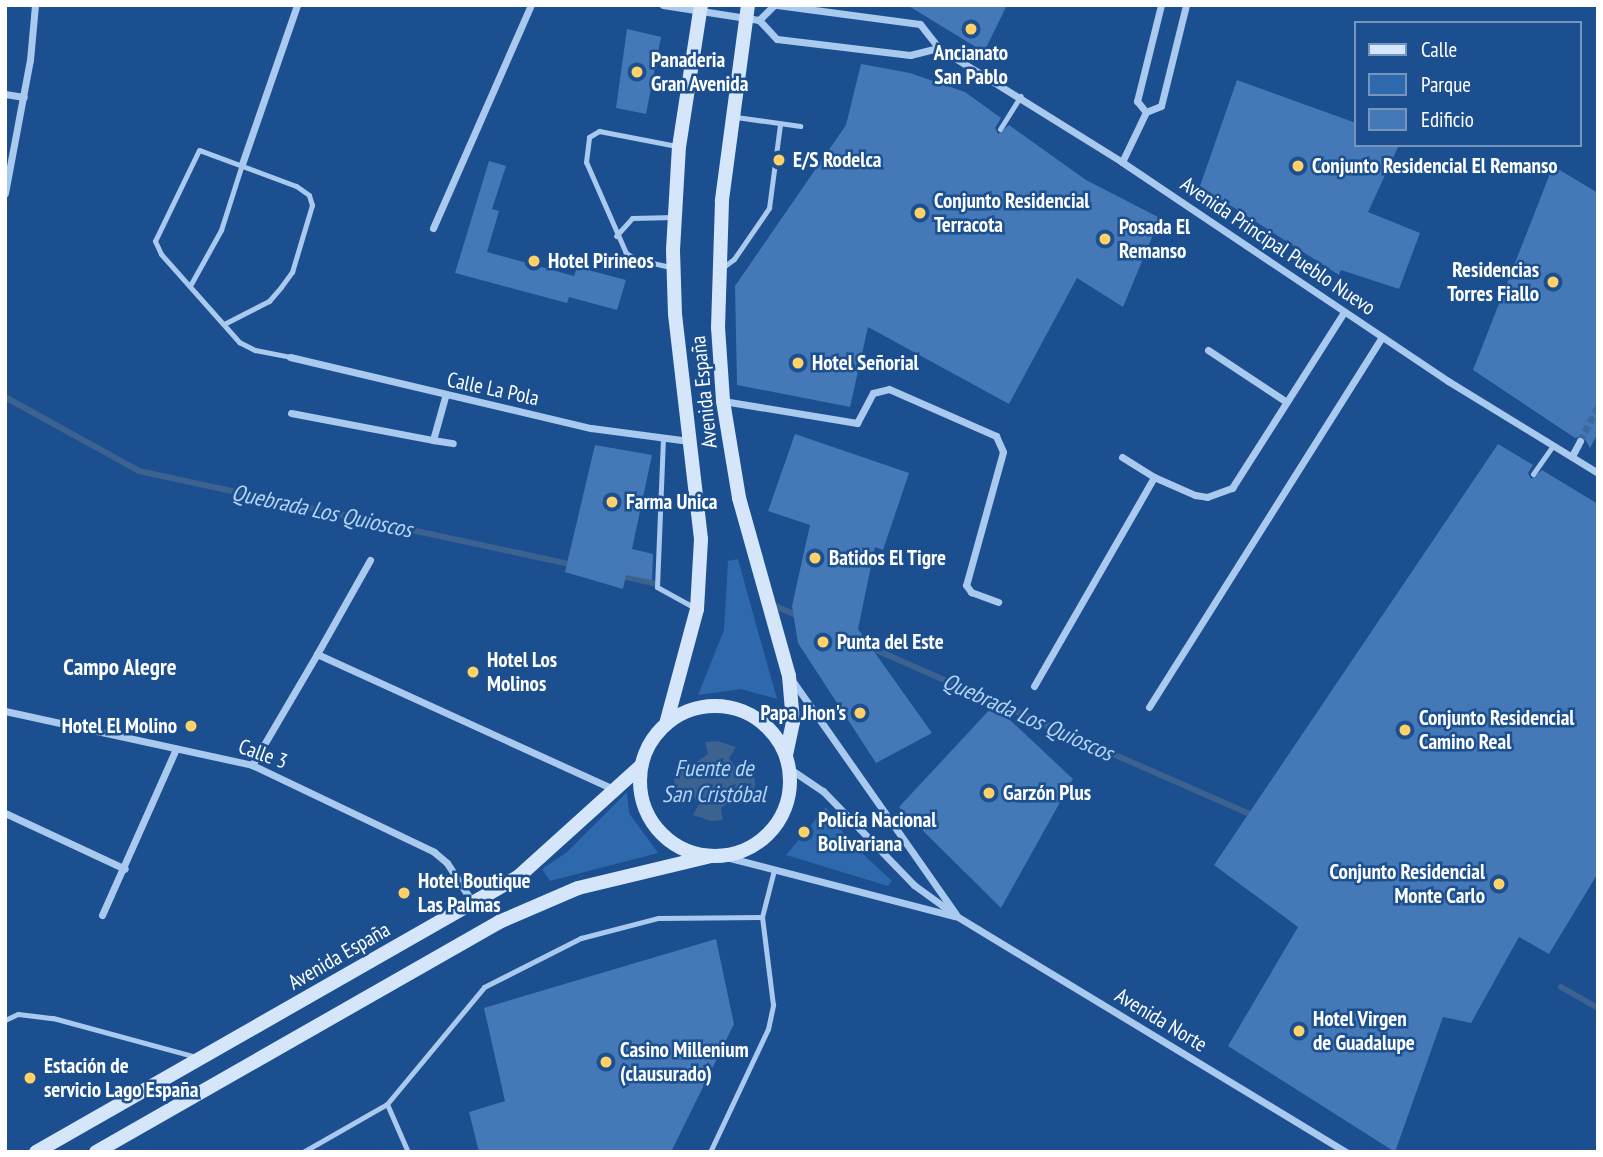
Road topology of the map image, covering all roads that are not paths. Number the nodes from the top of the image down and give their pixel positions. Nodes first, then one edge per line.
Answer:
1 (35, 5) edge
2 (298, 5) edge
3 (531, 5) edge
4 (663, 5) edge
5 (775, 5) edge
6 (1161, 5) edge
7 (1186, 5) edge
8 (701, 8) edge
9 (751, 14) edge
10 (939, 48) junction
11 (5, 94) edge
12 (1021, 96) junction
13 (24, 97) junction
14 (1146, 112) junction
15 (733, 116) junction
16 (780, 124) junction
17 (800, 126) dead end
18 (1000, 129) dead end
19 (679, 147) junction
20 (1122, 162) junction
21 (242, 164) junction
22 (5, 193) edge
23 (674, 217) junction
24 (433, 228) dead end
25 (617, 236) junction
26 (673, 268) junction
27 (719, 271) junction
28 (191, 284) junction
29 (1344, 312) junction
30 (224, 324) junction
31 (1382, 337) junction
32 (1208, 350) dead end
33 (289, 357) joint
34 (445, 397) junction
35 (723, 401) junction
36 (1285, 401) junction
37 (291, 413) dead end
38 (663, 438) junction
39 (433, 440) junction
40 (1580, 441) tunnel mouth
41 (691, 442) junction
42 (453, 443) dead end
43 (1553, 445) junction
44 (1572, 456) junction
45 (1122, 457) dead end
46 (1598, 473) edge
47 (1533, 474) dead end
48 (1154, 477) junction
49 (370, 560) dead end
50 (998, 602) dead end
51 (697, 609) junction
52 (317, 654) junction
53 (789, 676) junction
54 (1034, 686) dead end
55 (1149, 707) dead end
56 (5, 711) edge
57 (666, 724) junction
58 (176, 749) junction
59 (788, 762) junction
60 (252, 765) junction
61 (641, 766) junction
62 (613, 789) junction
63 (5, 813) edge
64 (716, 856) junction
65 (125, 869) junction
66 (774, 870) junction
67 (472, 903) junction
68 (102, 915) dead end
69 (762, 917) junction
70 (958, 918) junction
71 (5, 1020) edge
72 (203, 1059) junction
73 (387, 1104) junction
74 (36, 1152) edge
75 (96, 1152) edge
76 (303, 1152) edge
77 (408, 1152) edge
78 (710, 1152) edge
79 (1346, 1152) edge

1 - 13 street
2 - 21 street
3 - 24 street
4 - 8 street
5 - 9 street, Avenida Principal Pueblo Nuevo
5 - 10 street, Avenida Principal Pueblo Nuevo
6 - 14 street
7 - 14 street
8 - 9 street
8 - 19 main road, Avenida España
9 - 10 street
9 - 15 main road, Avenida España
10 - 12 street, Avenida Principal Pueblo Nuevo
11 - 13 street
12 - 18 lane
12 - 20 street, Avenida Principal Pueblo Nuevo
13 - 22 street
14 - 20 street
15 - 16 lane
15 - 27 main road, Avenida España
16 - 17 lane
16 - 27 lane
19 - 23 main road, Avenida España
19 - 25 lane
20 - 29 street, Avenida Principal Pueblo Nuevo
21 - 28 lane
21 - 28 lane
21 - 30 lane
23 - 25 lane
23 - 26 main road, Avenida España
25 - 26 lane
26 - 41 main road, Avenida España
27 - 35 main road, Avenida España
28 - 30 lane
29 - 31 street, Avenida Principal Pueblo Nuevo
29 - 36 street
30 - 33 lane
31 - 43 street, Avenida Principal Pueblo Nuevo
31 - 55 street
32 - 36 street
33 - 34 street, Calle La Pola
34 - 38 street, Calle La Pola
34 - 39 street
35 - 50 street
35 - 53 main road, Avenida España
36 - 48 street
37 - 39 street
38 - 41 street, Calle La Pola
38 - 51 lane
39 - 42 street
40 - 44 street
41 - 51 main road, Avenida España
43 - 44 street, Avenida Principal Pueblo Nuevo
43 - 47 lane
44 - 46 street, Avenida Principal Pueblo Nuevo
45 - 48 street
48 - 54 street
49 - 52 street
51 - 57 main road, Avenida España
52 - 60 street
52 - 62 street
53 - 59 main road, Avenida España
53 - 70 street
56 - 58 street, Calle 3
57 - 59 main road
57 - 61 main road
58 - 60 street, Calle 3
58 - 65 street
59 - 64 main road
59 - 70 street, Avenida Norte
60 - 67 street, Calle 3
61 - 62 main road, Avenida España
61 - 64 main road
62 - 67 main road, Avenida España
63 - 65 street
64 - 66 street, Avenida Norte
64 - 75 main road
65 - 68 street
66 - 69 lane
66 - 70 street, Avenida Norte
67 - 72 main road, Avenida España
69 - 73 lane
69 - 78 lane
70 - 79 street, Avenida Norte
71 - 72 lane
72 - 74 main road, Avenida España
73 - 76 lane
73 - 77 lane

